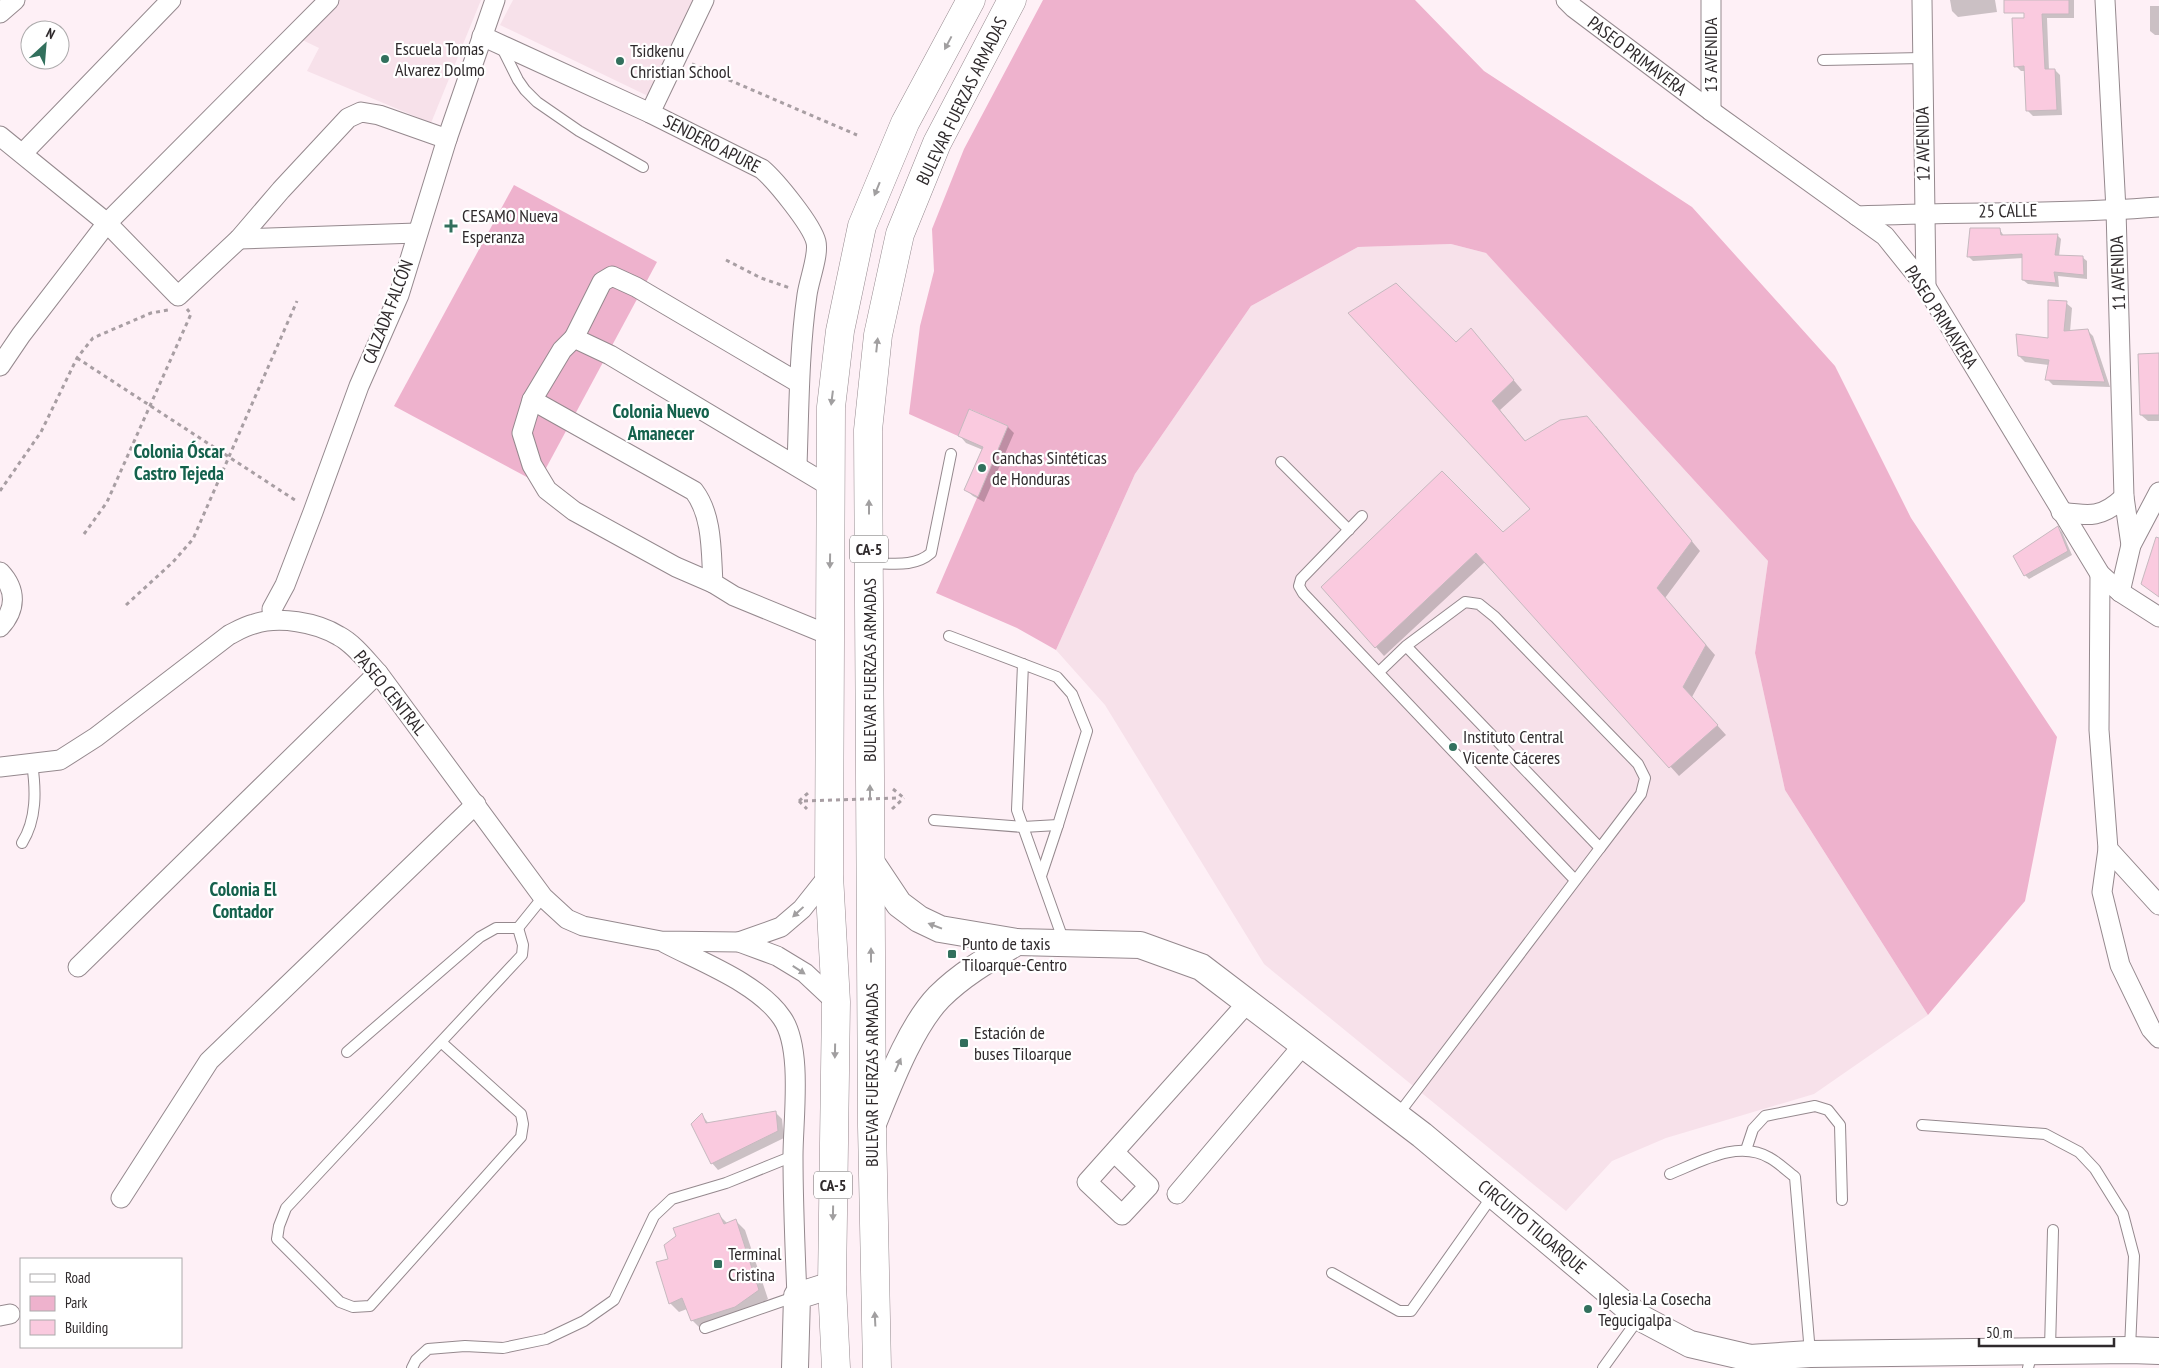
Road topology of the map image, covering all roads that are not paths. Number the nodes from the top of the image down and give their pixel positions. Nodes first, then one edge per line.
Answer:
1 (14, 0) edge
2 (171, 0) edge
3 (328, 0) edge
4 (495, 0) edge
5 (704, 0) edge
6 (971, 0) edge
7 (1012, 0) edge
8 (1566, 0) edge
9 (1711, 0) edge
10 (1922, 0) edge
11 (2105, 0) edge
12 (0, 13) edge
13 (482, 36) junction
14 (501, 45) junction
15 (1922, 58) junction
16 (1823, 60) dead end
17 (1711, 111) junction
18 (650, 113) junction
19 (0, 136) edge
20 (447, 139) junction
21 (23, 153) junction
22 (642, 167) dead end
23 (2159, 207) edge
24 (2116, 210) junction
25 (1924, 212) junction
26 (1857, 216) junction
27 (107, 223) junction
28 (416, 234) junction
29 (239, 239) junction
30 (1926, 287) junction
31 (574, 338) junction
32 (0, 366) edge
33 (799, 383) junction
34 (532, 400) junction
35 (951, 454) dead end
36 (1281, 462) dead end
37 (797, 466) junction
38 (831, 488) junction
39 (2159, 492) edge
40 (2124, 497) junction
41 (2062, 512) junction
42 (1362, 516) dead end
43 (1349, 530) junction
44 (2132, 545) junction
45 (869, 563) junction
46 (0, 572) edge
47 (2100, 574) junction
48 (713, 583) junction
49 (2120, 592) junction
50 (2159, 616) edge
51 (272, 620) junction
52 (0, 627) edge
53 (829, 635) junction
54 (949, 636) dead end
55 (1406, 646) junction
56 (1023, 664) junction
57 (1379, 672) junction
58 (378, 673) junction
59 (32, 763) junction
60 (0, 767) edge
61 (476, 804) junction
62 (934, 820) dead end
63 (1058, 825) junction
64 (1023, 827) junction
65 (22, 843) dead end
66 (1600, 848) junction
67 (2108, 849) junction
68 (870, 862) junction
69 (829, 875) junction
70 (1041, 876) junction
71 (1575, 880) junction
72 (543, 897) junction
73 (2159, 905) edge
74 (518, 928) junction
75 (661, 941) junction
76 (739, 942) junction
77 (1018, 942) junction
78 (1065, 943) junction
79 (78, 967) dead end
80 (836, 1002) junction
81 (1248, 1002) junction
82 (2159, 1038) edge
83 (441, 1042) junction
84 (1304, 1044) junction
85 (347, 1052) dead end
86 (1397, 1116) junction
87 (1922, 1125) dead end
88 (872, 1126) junction
89 (1746, 1150) junction
90 (1114, 1152) dead end
91 (794, 1156) junction
92 (1670, 1174) dead end
93 (1177, 1194) dead end
94 (1494, 1195) junction
95 (122, 1198) dead end
96 (1842, 1200) dead end
97 (2053, 1230) dead end
98 (1332, 1273) dead end
99 (832, 1285) junction
100 (796, 1296) junction
101 (1640, 1317) junction
102 (706, 1328) dead end
103 (2130, 1350) junction
104 (2159, 1352) edge
105 (2037, 1356) edge
106 (1933, 1360) edge
107 (1808, 1361) edge
108 (412, 1368) edge
109 (796, 1368) edge
110 (836, 1368) edge
111 (877, 1368) edge
112 (1603, 1368) edge

1 - 12 street
2 - 21 street
3 - 27 street
4 - 13 street, CALZADA FALCÓN
5 - 18 street
6 -> 38 highway, BULEVAR FUERZAS ARMADAS / CA-5
45 -> 7 highway, BULEVAR FUERZAS ARMADAS / CA-5
8 - 17 street, PASEO PRIMAVERA
9 - 17 street, 13 AVENIDA
10 - 15 street, 12 AVENIDA
11 - 24 street, 11 AVENIDA
13 - 14 street, SENDERO APURE
13 - 20 street, CALZADA FALCÓN
14 - 18 street, SENDERO APURE
14 - 22 lane
15 - 16 lane
15 - 25 street, 12 AVENIDA
17 - 26 street, PASEO PRIMAVERA
18 - 33 street, SENDERO APURE
19 - 21 street
20 - 28 street, CALZADA FALCÓN
20 - 29 street
21 - 27 street
23 - 24 street, 25 CALLE
24 - 25 street, 25 CALLE
24 - 40 street, 11 AVENIDA
25 - 26 street, 25 CALLE
25 - 30 street, 12 AVENIDA
26 - 30 street, PASEO PRIMAVERA
27 - 29 street
27 - 32 street
28 - 29 street
28 - 51 street, CALZADA FALCÓN
30 - 41 street, PASEO PRIMAVERA
31 - 33 street
31 - 34 street
31 - 37 street
33 - 37 street, SENDERO APURE
34 - 48 street
34 - 48 street
35 - 45 lane
36 - 43 lane
37 - 38 street
38 -> 53 highway, BULEVAR FUERZAS ARMADAS / CA-5
39 - 44 street
40 - 41 street
40 - 44 street, 11 AVENIDA
41 - 47 street, PASEO PRIMAVERA
42 - 43 lane
43 - 57 lane
44 - 49 street
68 -> 45 highway, BULEVAR FUERZAS ARMADAS / CA-5
46 - 52 street
47 - 49 street, PASEO PRIMAVERA
47 - 67 street
48 - 53 street
49 - 50 street, PASEO PRIMAVERA
51 - 58 street, PASEO CENTRAL
51 - 59 street, PASEO CENTRAL
53 - 69 highway, BULEVAR FUERZAS ARMADAS / CA-5
54 - 56 lane
55 - 57 lane
55 - 66 lane
55 - 66 lane
56 - 63 lane
56 - 64 lane
57 - 71 lane
58 - 61 street, PASEO CENTRAL
58 - 79 street
59 - 60 street, PASEO CENTRAL
59 - 65 lane
61 - 72 street, PASEO CENTRAL
61 - 95 street
62 - 64 lane
63 - 64 lane
63 - 70 lane
64 - 70 lane
66 - 71 lane
67 - 73 street
67 - 82 street
77 -> 68 street, CIRCUITO TILOARQUE
88 -> 68 highway, BULEVAR FUERZAS ARMADAS / CA-5
69 -> 76 street, PASEO CENTRAL
69 - 80 highway, BULEVAR FUERZAS ARMADAS / CA-5
70 - 78 lane
71 - 86 lane
72 - 74 lane
72 - 75 street, PASEO CENTRAL
74 - 83 lane
74 - 85 lane
75 - 76 street, PASEO CENTRAL
75 - 91 street
76 -> 80 street, PASEO CENTRAL
77 - 78 street, CIRCUITO TILOARQUE
88 -> 77 street
78 - 81 street, CIRCUITO TILOARQUE
80 -> 99 highway, BULEVAR FUERZAS ARMADAS / CA-5
81 - 84 street, CIRCUITO TILOARQUE
81 - 90 street
83 - 83 lane
84 - 86 street, CIRCUITO TILOARQUE
84 - 93 street
86 - 94 street, CIRCUITO TILOARQUE
87 - 103 lane
111 -> 88 highway, BULEVAR FUERZAS ARMADAS / CA-5
89 - 92 lane
89 - 96 lane
89 - 107 lane
91 - 100 street
91 - 108 lane
94 - 98 lane
94 - 101 street, CIRCUITO TILOARQUE
97 - 105 lane
99 - 100 street
99 - 110 highway, BULEVAR FUERZAS ARMADAS / CA-5
100 - 102 lane
100 - 109 street
101 - 107 street, CIRCUITO TILOARQUE
101 - 112 lane
103 - 104 street, CIRCUITO TILOARQUE
103 - 105 street, CIRCUITO TILOARQUE
105 - 106 street, CIRCUITO TILOARQUE
106 - 107 street, CIRCUITO TILOARQUE

